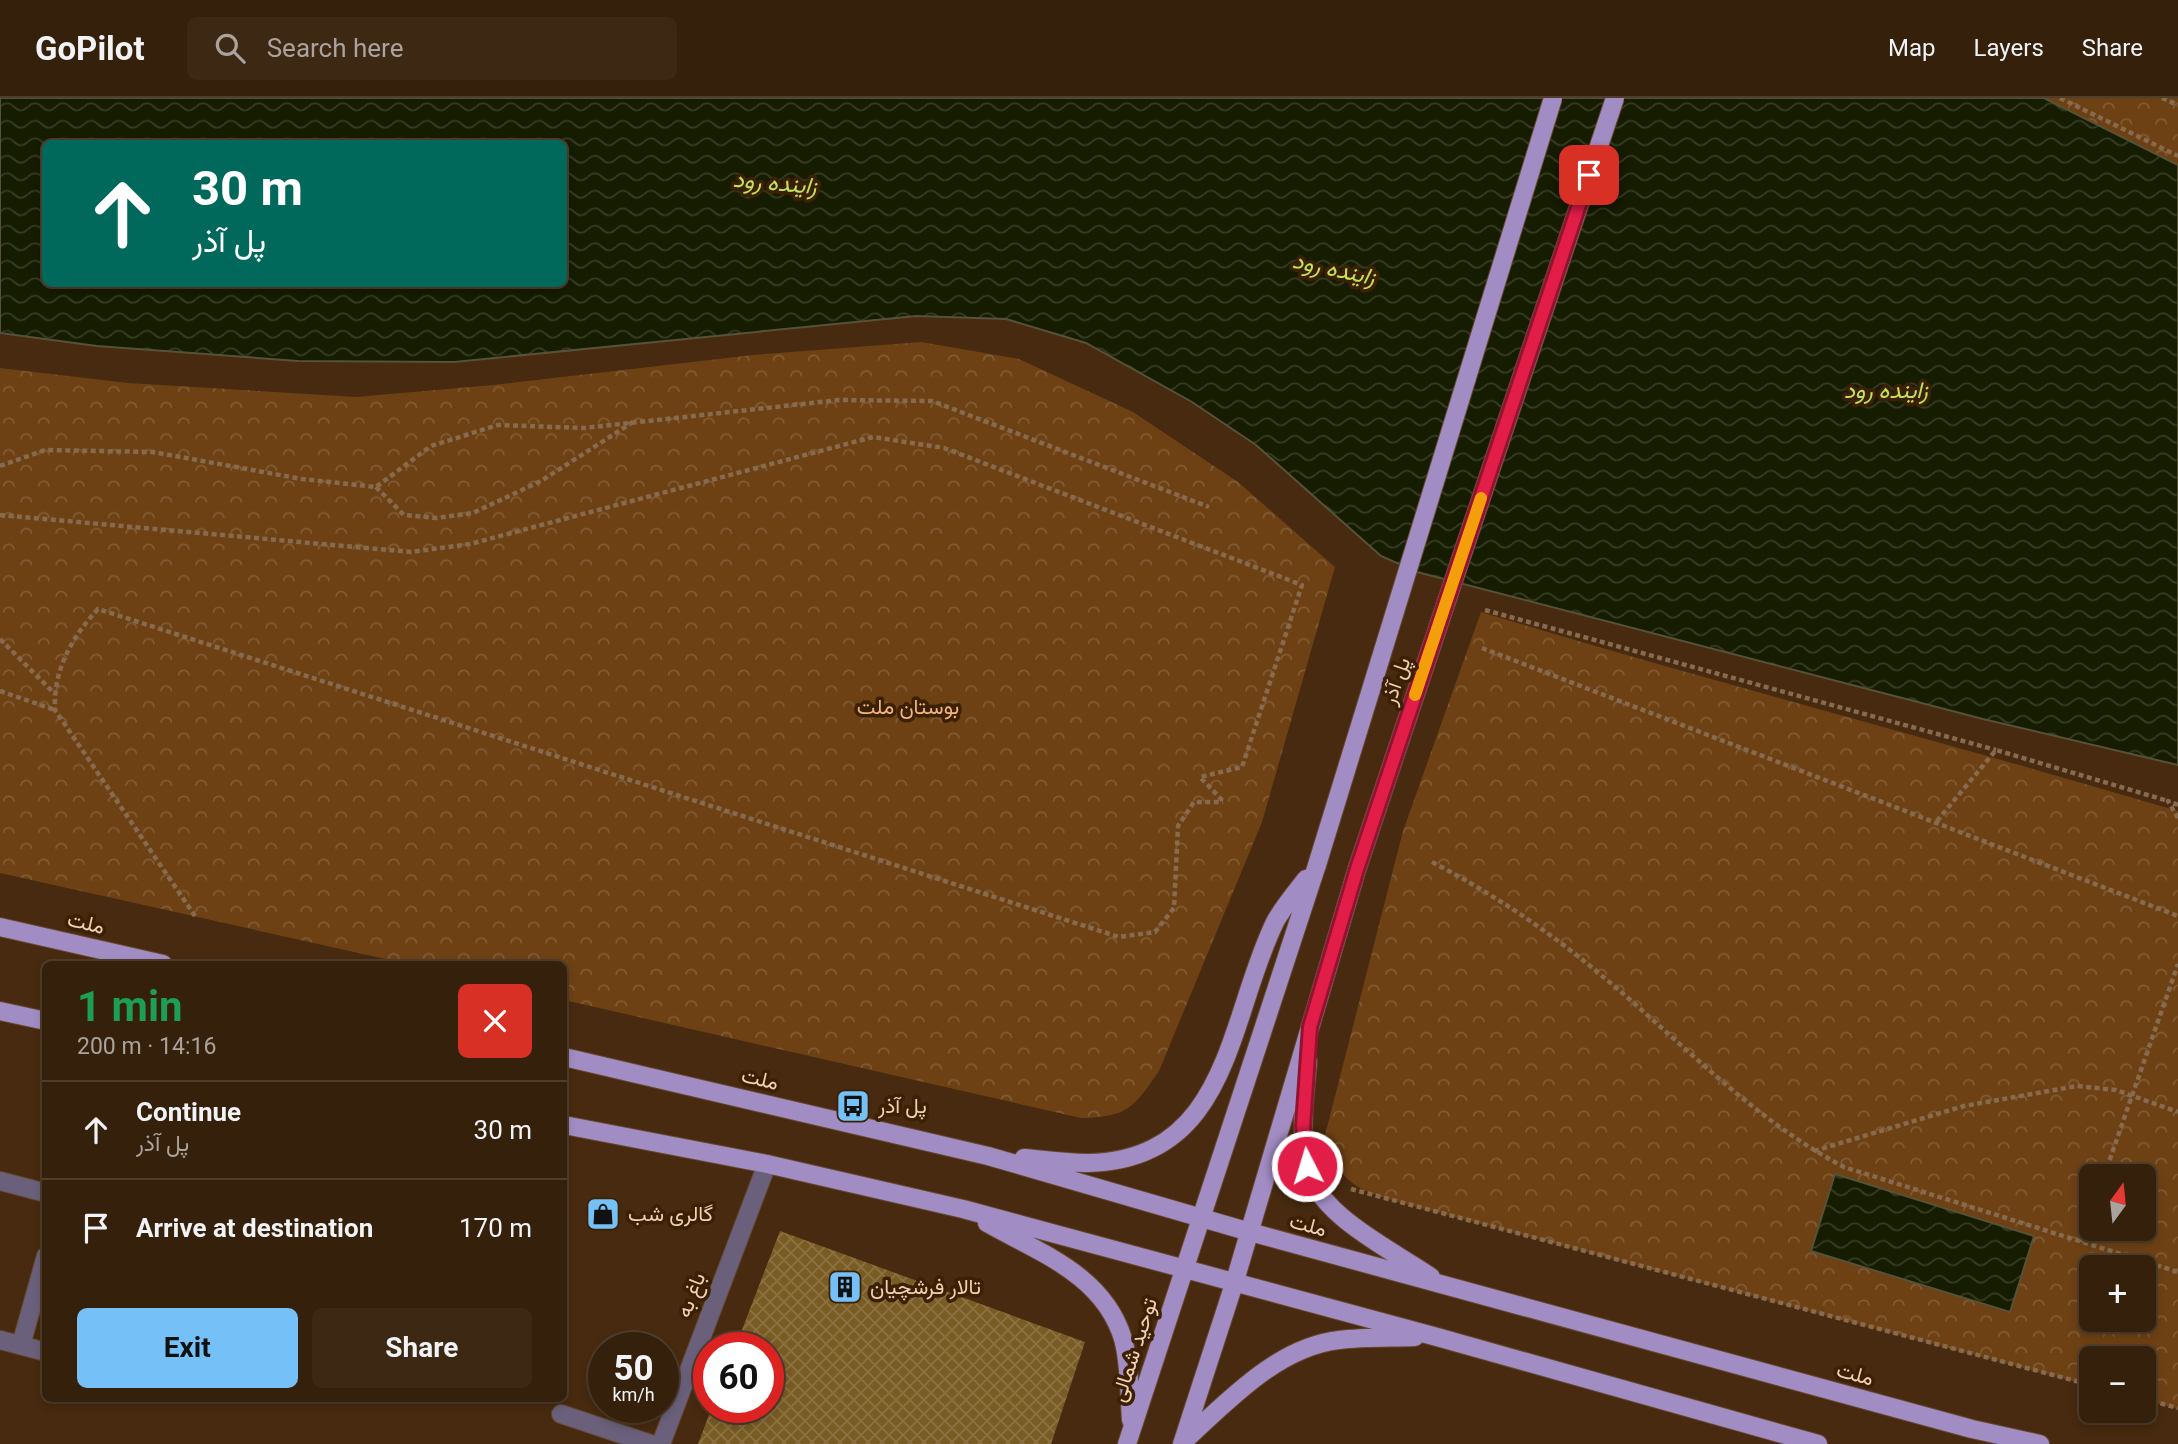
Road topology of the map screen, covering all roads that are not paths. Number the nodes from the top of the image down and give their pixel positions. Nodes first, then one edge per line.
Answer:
1 (1553, 98) edge
2 (1615, 98) edge
3 (1317, 864) junction
4 (0, 927) edge
5 (150, 961) edge
6 (0, 1011) edge
7 (42, 1020) edge
8 (1310, 1027) junction
9 (567, 1058) edge
10 (567, 1126) edge
11 (988, 1156) junction
12 (767, 1164) junction
13 (0, 1181) edge
14 (42, 1192) edge
15 (963, 1209) junction
16 (1201, 1218) junction
17 (1250, 1232) junction
18 (42, 1270) edge
19 (1185, 1270) junction
20 (1234, 1284) junction
21 (1443, 1285) junction
22 (1437, 1337) junction
23 (0, 1340) edge
24 (21, 1345) junction
25 (42, 1351) edge
26 (561, 1414) dead end
27 (1129, 1436) edge
28 (1182, 1443) edge
29 (651, 1444) edge
30 (661, 1444) edge
31 (1818, 1444) edge
32 (2040, 1444) edge

1 - 3 main road, پل آذر, bridge
2 - 8 main road, پل آذر, bridge
3 - 11 main road
3 - 16 main road, پل آذر
4 - 5 main road, ملت
6 - 7 main road
8 - 17 main road, پل آذر
8 - 21 main road
9 - 11 main road, ملت
10 - 12 main road
11 - 16 main road, ملت
12 - 15 main road
12 - 30 street, باغ به
13 - 14 street
15 - 19 main road
15 - 27 main road
16 - 17 main road, ملت
16 - 19 main road, توحید شمالی
17 - 20 main road, پل آذر
17 - 21 main road, ملت
18 - 24 street
19 - 20 main road
19 - 27 main road, توحید شمالی
20 - 22 main road
20 - 28 main road
21 - 32 main road, ملت
22 - 28 main road
22 - 31 main road
23 - 24 street
24 - 25 street
26 - 29 street

